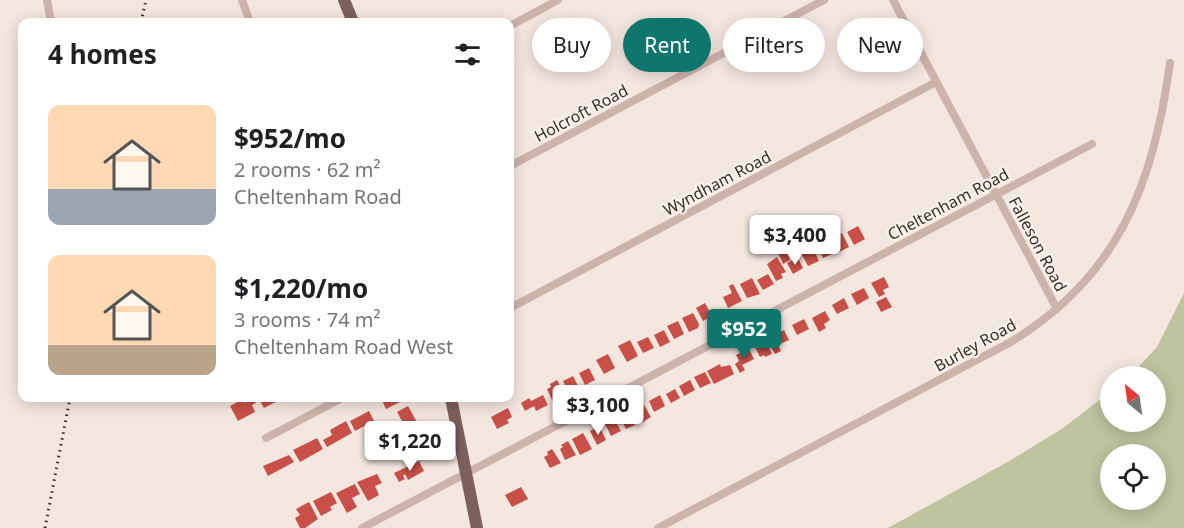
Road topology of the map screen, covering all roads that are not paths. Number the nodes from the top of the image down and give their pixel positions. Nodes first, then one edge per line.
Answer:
1 (47, 0) edge
2 (242, 0) edge
3 (344, 0) edge
4 (558, 0) edge
5 (824, 0) edge
6 (893, 0) edge
7 (542, 4) edge
8 (50, 18) edge
9 (249, 18) edge
10 (351, 18) edge
11 (514, 23) edge
12 (1170, 63) dead end
13 (936, 82) junction
14 (1092, 144) dead end
15 (514, 164) edge
16 (996, 194) junction
17 (514, 306) edge
18 (1057, 309) junction
19 (334, 402) edge
20 (452, 402) edge
21 (266, 438) dead end
22 (466, 473) junction
23 (362, 528) edge
24 (477, 528) edge
25 (658, 528) edge

1 - 8 street
2 - 9 street
3 - 10 main road
4 - 7 street
5 - 15 street, Holcroft Road
6 - 13 street, Falleson Road
7 - 11 street
12 - 18 street, Burley Road
13 - 16 street, Falleson Road
13 - 17 street, Wyndham Road
14 - 16 street, Cheltenham Road
16 - 18 street, Falleson Road
16 - 22 street, Cheltenham Road
18 - 25 street, Burley Road
19 - 21 street
20 - 22 main road
22 - 23 street, Cheltenham Road
22 - 24 main road

